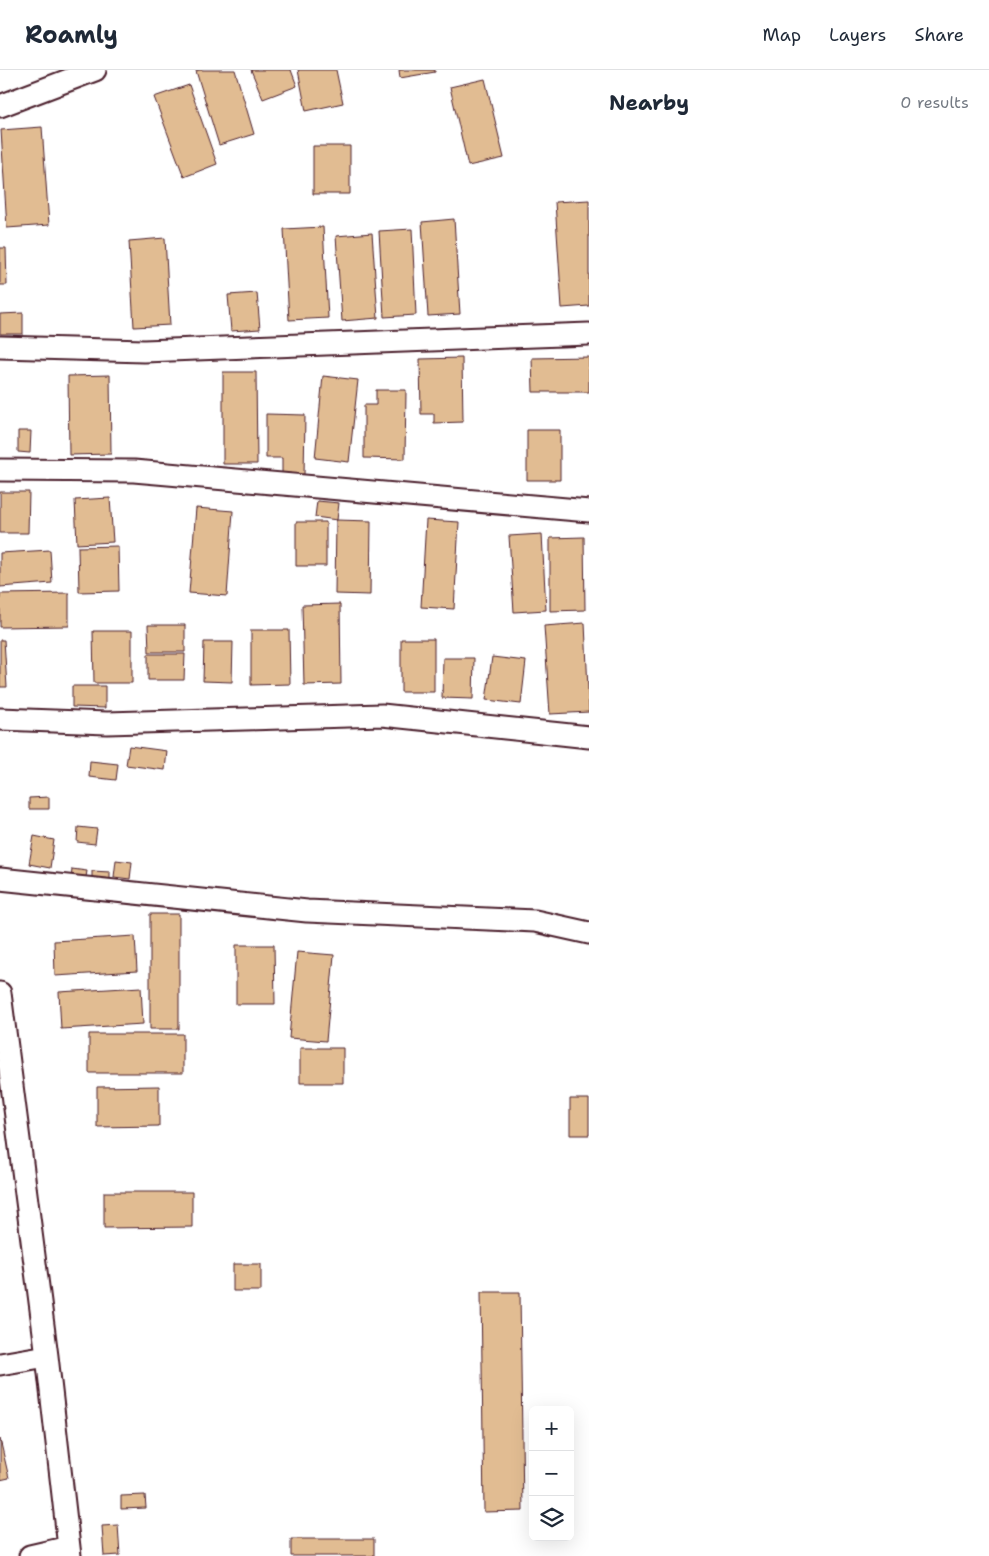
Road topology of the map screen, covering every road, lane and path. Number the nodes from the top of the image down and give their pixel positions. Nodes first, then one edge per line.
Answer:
1 (95, 70) edge
2 (0, 106) edge
3 (589, 334) edge
4 (0, 347) edge
5 (0, 470) edge
6 (589, 511) edge
7 (0, 719) edge
8 (589, 737) edge
9 (0, 878) edge
10 (589, 933) edge
11 (0, 993) edge
12 (9, 1129) edge
13 (48, 1356) junction
14 (0, 1364) edge
15 (70, 1551) edge
16 (30, 1556) edge

1 - 2 street
3 - 4 street
5 - 6 street
7 - 8 street
9 - 10 street
11 - 12 street
12 - 13 street
13 - 14 street
13 - 15 street
15 - 16 street

